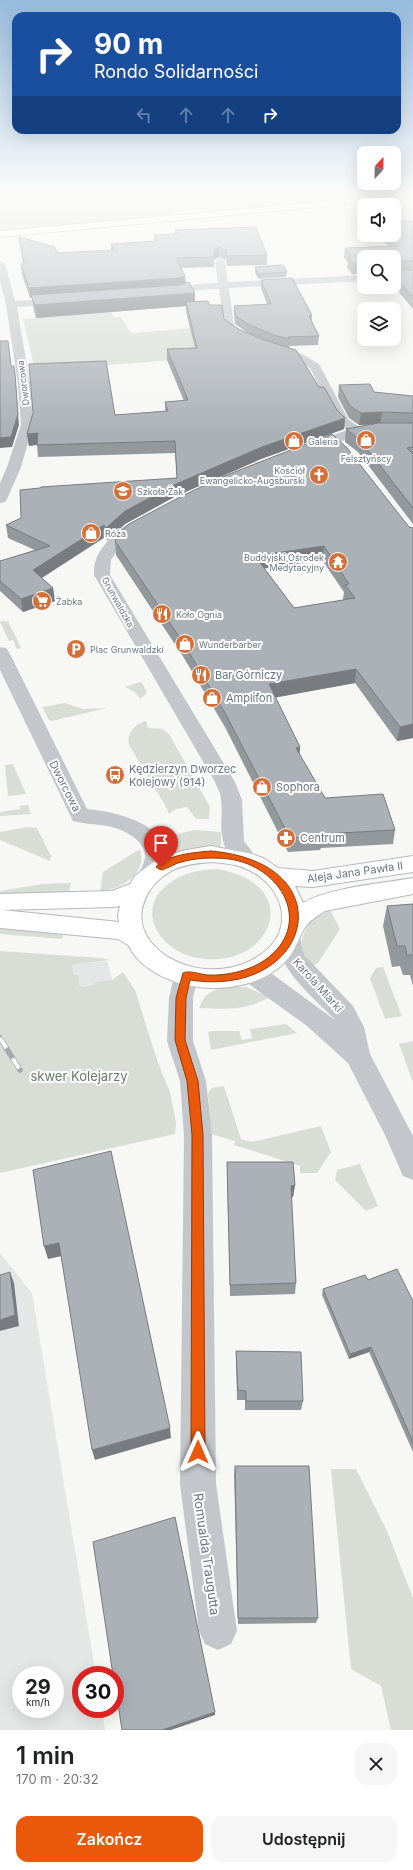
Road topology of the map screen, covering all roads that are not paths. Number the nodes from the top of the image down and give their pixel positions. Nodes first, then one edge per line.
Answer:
1 (2, 273) edge
2 (222, 273) edge
3 (357, 278) edge
4 (224, 285) junction
5 (157, 294) edge
6 (72, 300) edge
7 (11, 304) junction
8 (413, 430) edge
9 (356, 431) junction
10 (296, 453) edge
11 (0, 499) edge
12 (150, 517) edge
13 (0, 652) edge
14 (248, 861) junction
15 (413, 864) edge
16 (273, 875) junction
17 (142, 884) junction
18 (413, 886) edge
19 (0, 902) edge
20 (0, 919) edge
21 (292, 931) junction
22 (134, 938) junction
23 (251, 972) junction
24 (186, 976) junction
25 (357, 1055) junction
26 (413, 1167) edge
27 (218, 1631) dead end

1 - 7 street, Dworcowa
2 - 4 street
3 - 4 street
4 - 5 street
4 - 9 street
6 - 7 street
7 - 11 street, Dworcowa
8 - 9 street
9 - 10 street
12 - 14 street, Grunwaldzka
13 - 17 street, Dworcowa
14 - 16 main road
14 - 17 main road
15 - 16 main road, Aleja Jana Pawła II
16 - 21 main road
17 - 19 main road
17 - 22 main road
18 - 21 main road, Aleja Jana Pawła II
20 - 22 main road
21 - 23 main road, Aleja Jana Pawła II
21 - 25 street, Karola Miarki
22 - 24 main road, Aleja Jana Pawła II
23 - 24 main road, Aleja Jana Pawła II
23 - 25 street, Karola Miarki
24 - 27 street, Romualda Traugutta
25 - 26 street, Karola Miarki

